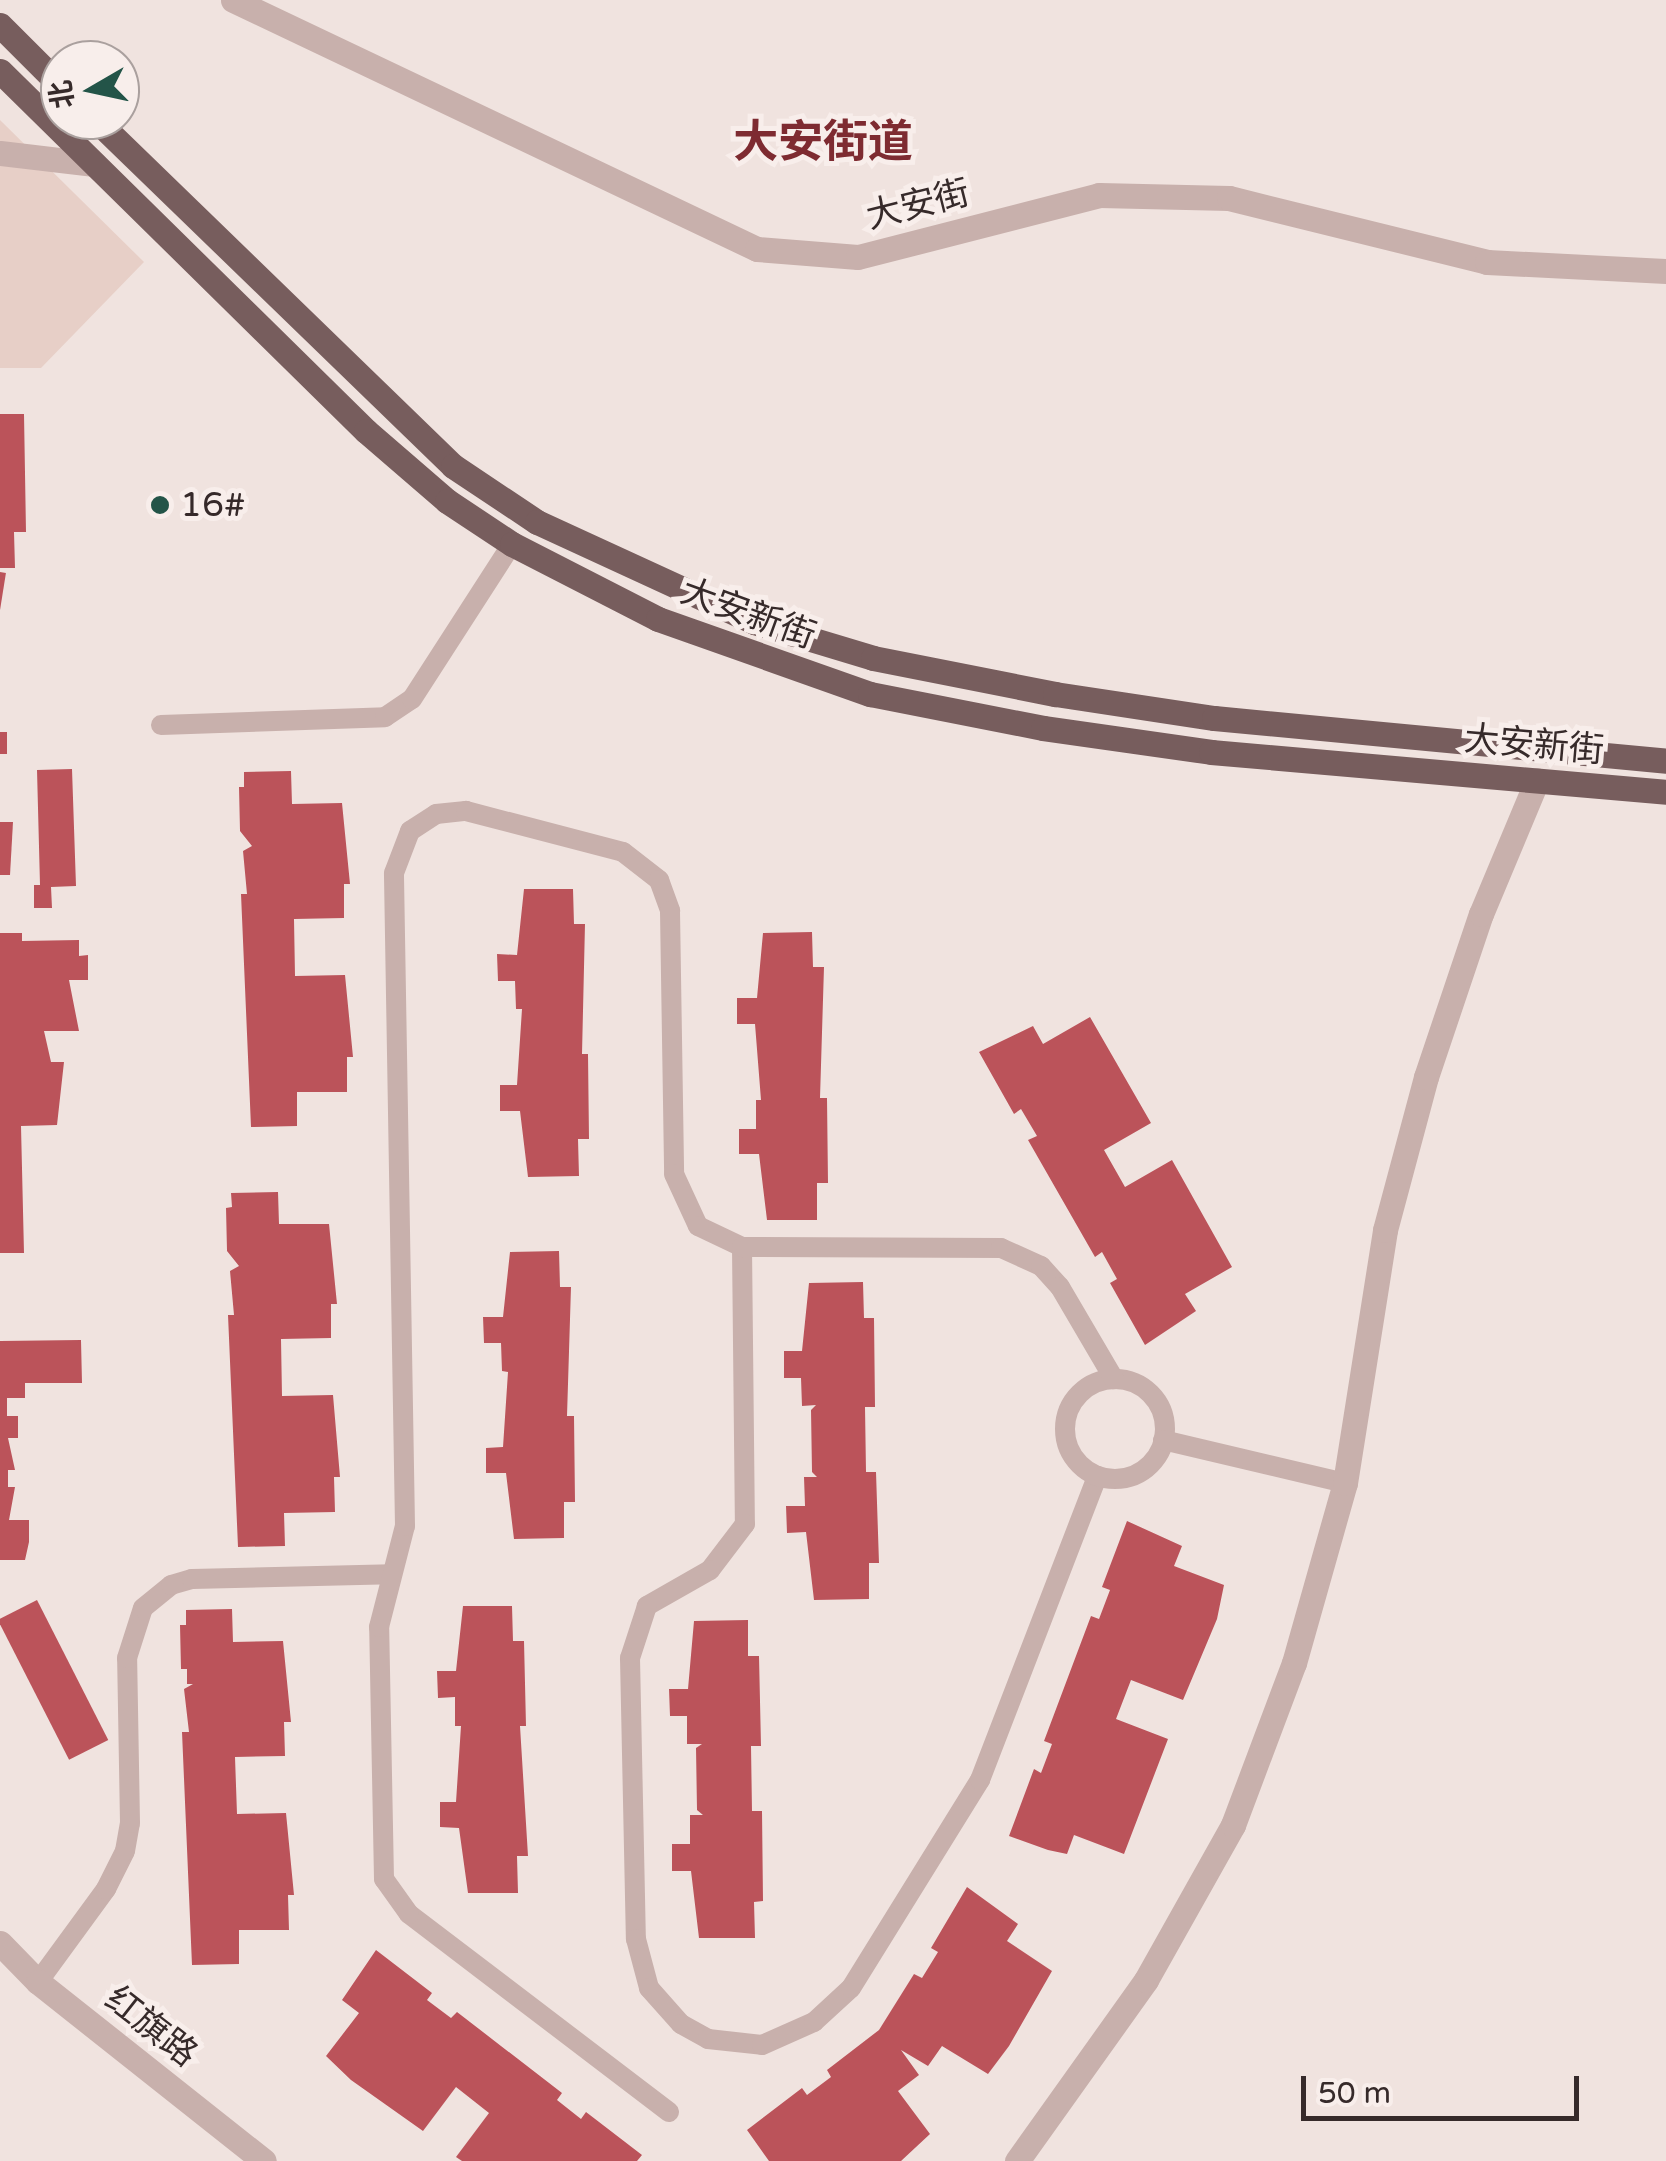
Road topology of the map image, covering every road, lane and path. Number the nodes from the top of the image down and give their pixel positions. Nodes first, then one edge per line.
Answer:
1 (233, 0) edge
2 (0, 25) edge
3 (40, 64) edge
4 (0, 71) edge
5 (117, 140) edge
6 (0, 153) edge
7 (94, 164) junction
8 (1666, 271) edge
9 (512, 544) junction
10 (162, 725) dead end
11 (1666, 761) edge
12 (1537, 780) junction
13 (1666, 792) edge
14 (742, 1247) junction
15 (1114, 1379) junction
16 (1164, 1440) junction
17 (1097, 1476) junction
18 (1344, 1482) junction
19 (391, 1574) junction
20 (0, 1943) edge
21 (38, 1982) junction
22 (669, 2112) dead end
23 (264, 2161) edge
24 (1017, 2161) edge

1 - 8 street, 大安街
2 - 3 main road
4 - 7 main road, 大安新街
5 - 11 main road, 大安新街
6 - 7 street
7 - 9 main road, 大安新街
9 - 10 lane
9 - 12 main road, 大安新街
12 - 13 main road, 大安新街
12 - 18 street
14 - 15 lane
14 - 17 lane
14 - 19 lane
15 - 16 lane
15 - 17 lane
16 - 17 lane
16 - 18 lane
18 - 24 street
19 - 21 lane
19 - 22 lane
20 - 21 street, 红旗路
21 - 23 street, 红旗路

